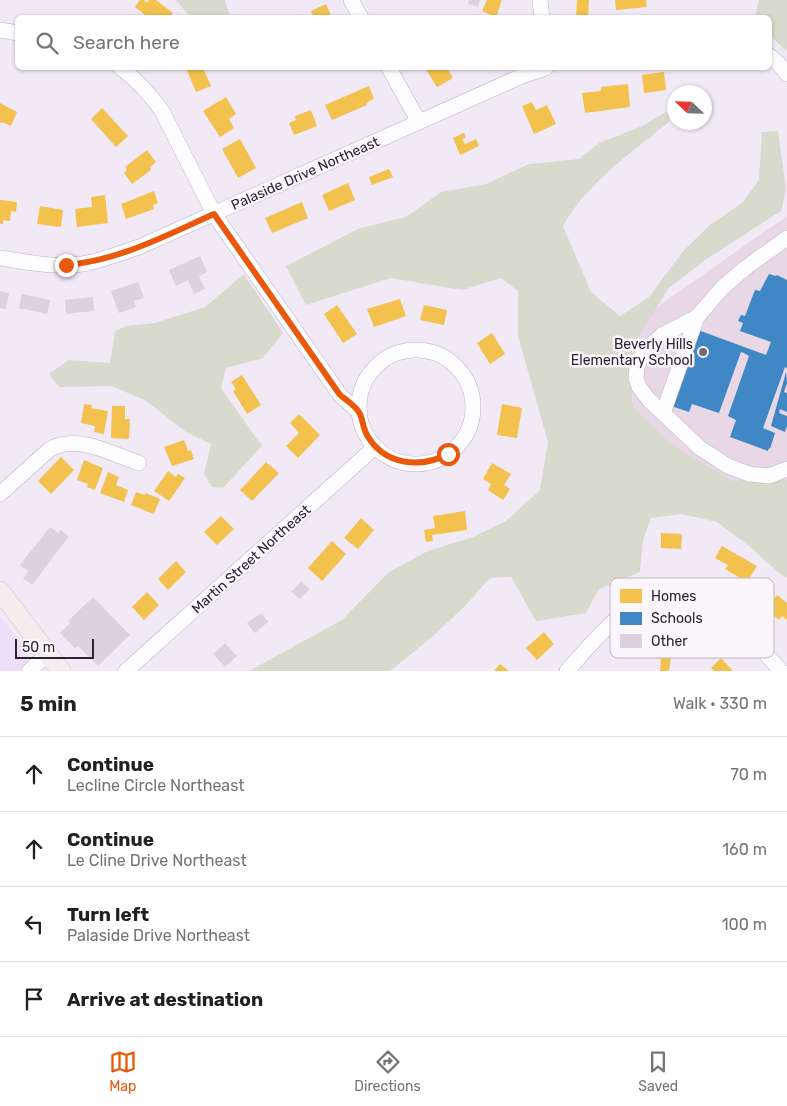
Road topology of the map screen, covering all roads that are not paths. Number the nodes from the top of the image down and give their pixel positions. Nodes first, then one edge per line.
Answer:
1 (352, 0) edge
2 (540, 0) edge
3 (360, 15) edge
4 (542, 15) edge
5 (0, 30) edge
6 (15, 32) edge
7 (772, 58) edge
8 (124, 70) edge
9 (390, 70) edge
10 (541, 70) edge
11 (787, 74) edge
12 (419, 122) junction
13 (214, 214) junction
14 (787, 238) edge
15 (0, 258) edge
16 (691, 321) junction
17 (659, 409) junction
18 (360, 413) junction
19 (376, 447) junction
20 (139, 464) dead end
21 (787, 469) edge
22 (0, 494) edge
23 (0, 590) edge
24 (610, 626) edge
25 (48, 654) junction
26 (768, 658) edge
27 (29, 671) edge
28 (61, 671) edge
29 (126, 671) edge
30 (567, 671) edge
31 (781, 671) edge

1 - 3 street
2 - 4 street
5 - 6 street
7 - 11 street
8 - 13 street
9 - 12 street
10 - 12 street, Palaside Drive Northeast
12 - 13 street, Palaside Drive Northeast
13 - 15 street, Palaside Drive Northeast
13 - 18 street
14 - 16 street
16 - 17 street
16 - 17 street
17 - 21 street
18 - 19 street
18 - 19 street
19 - 29 street, Martin Street Northeast
20 - 22 street
23 - 25 main road
24 - 30 street
25 - 27 street
25 - 28 main road
26 - 31 street

